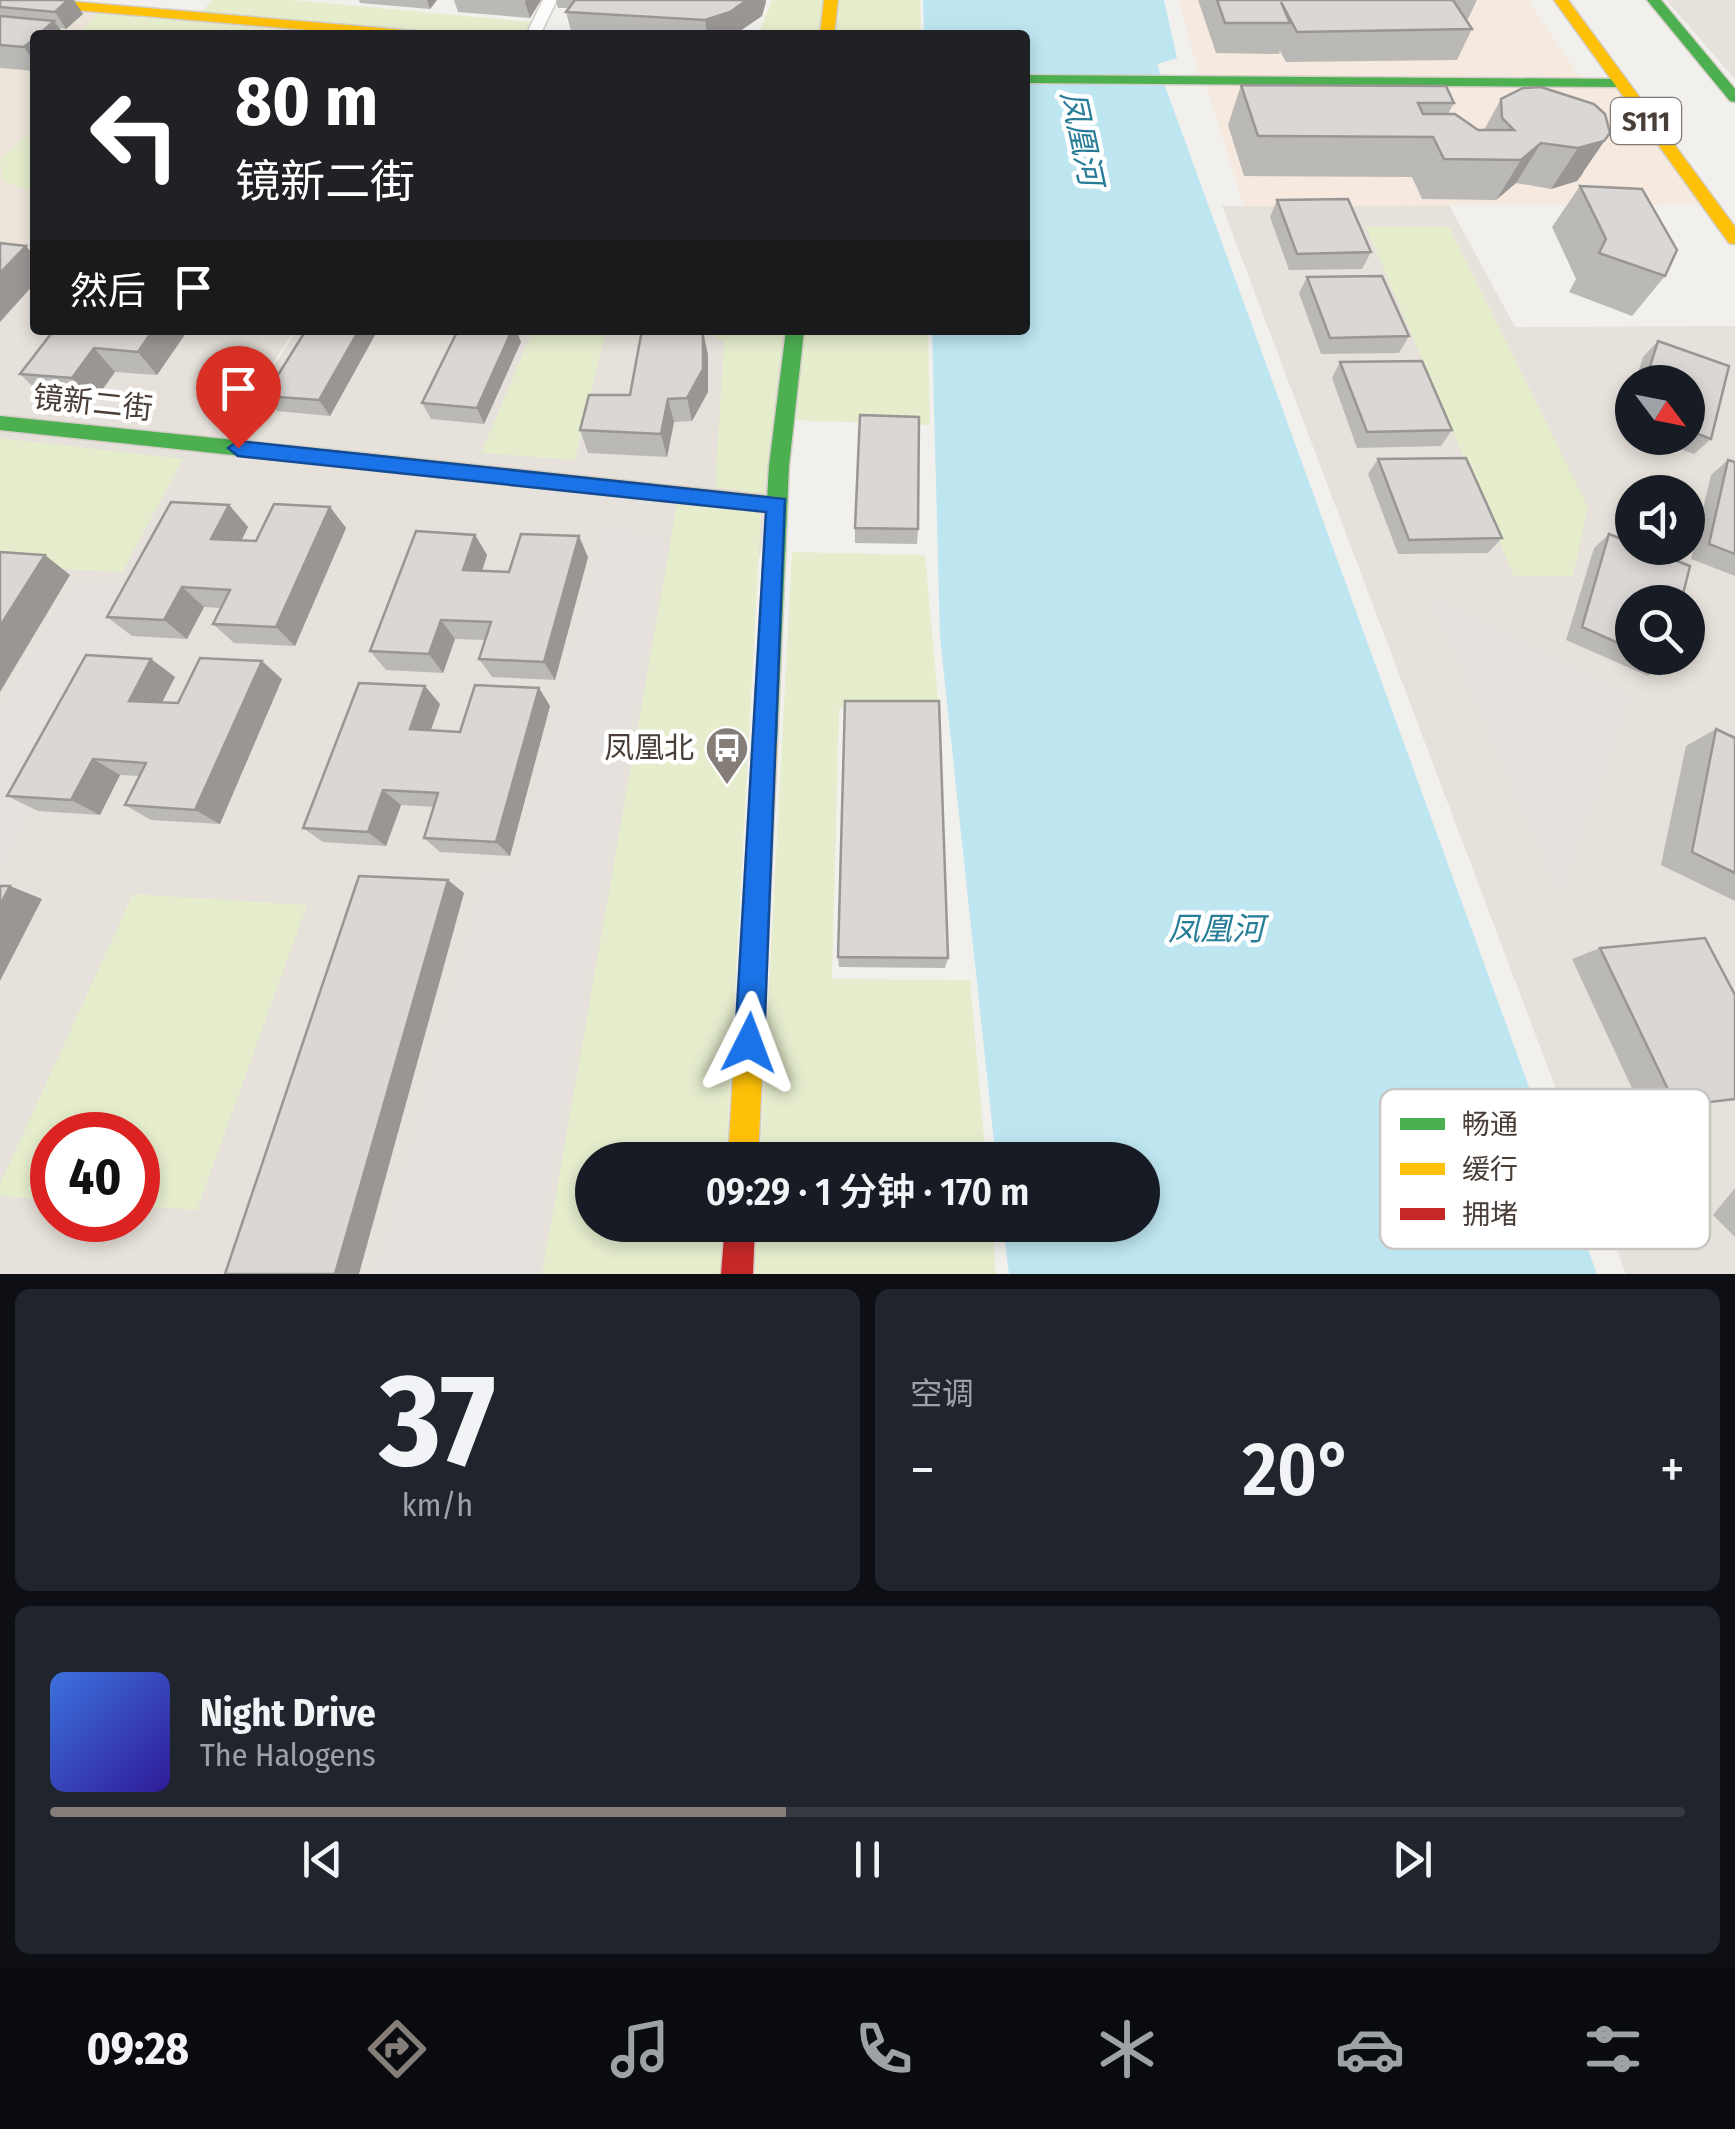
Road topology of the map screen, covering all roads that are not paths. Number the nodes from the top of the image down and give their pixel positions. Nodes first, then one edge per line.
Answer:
1 (5, 0) edge
2 (550, 0) edge
3 (831, 0) edge
4 (1560, 0) edge
5 (1654, 0) edge
6 (357, 30) edge
7 (535, 30) edge
8 (828, 30) edge
9 (1030, 79) edge
10 (1618, 83) junction
11 (1735, 98) edge
12 (1735, 240) edge
13 (794, 335) edge
14 (0, 424) edge
15 (777, 505) junction
16 (744, 1142) edge
17 (739, 1242) edge
18 (737, 1274) edge

1 - 6 street
2 - 7 lane
3 - 8 street
4 - 10 street, S111
5 - 11 street, S111
9 - 10 street
10 - 12 street, S111
13 - 15 street
14 - 15 street, 镜新二街
15 - 16 street
17 - 18 street

